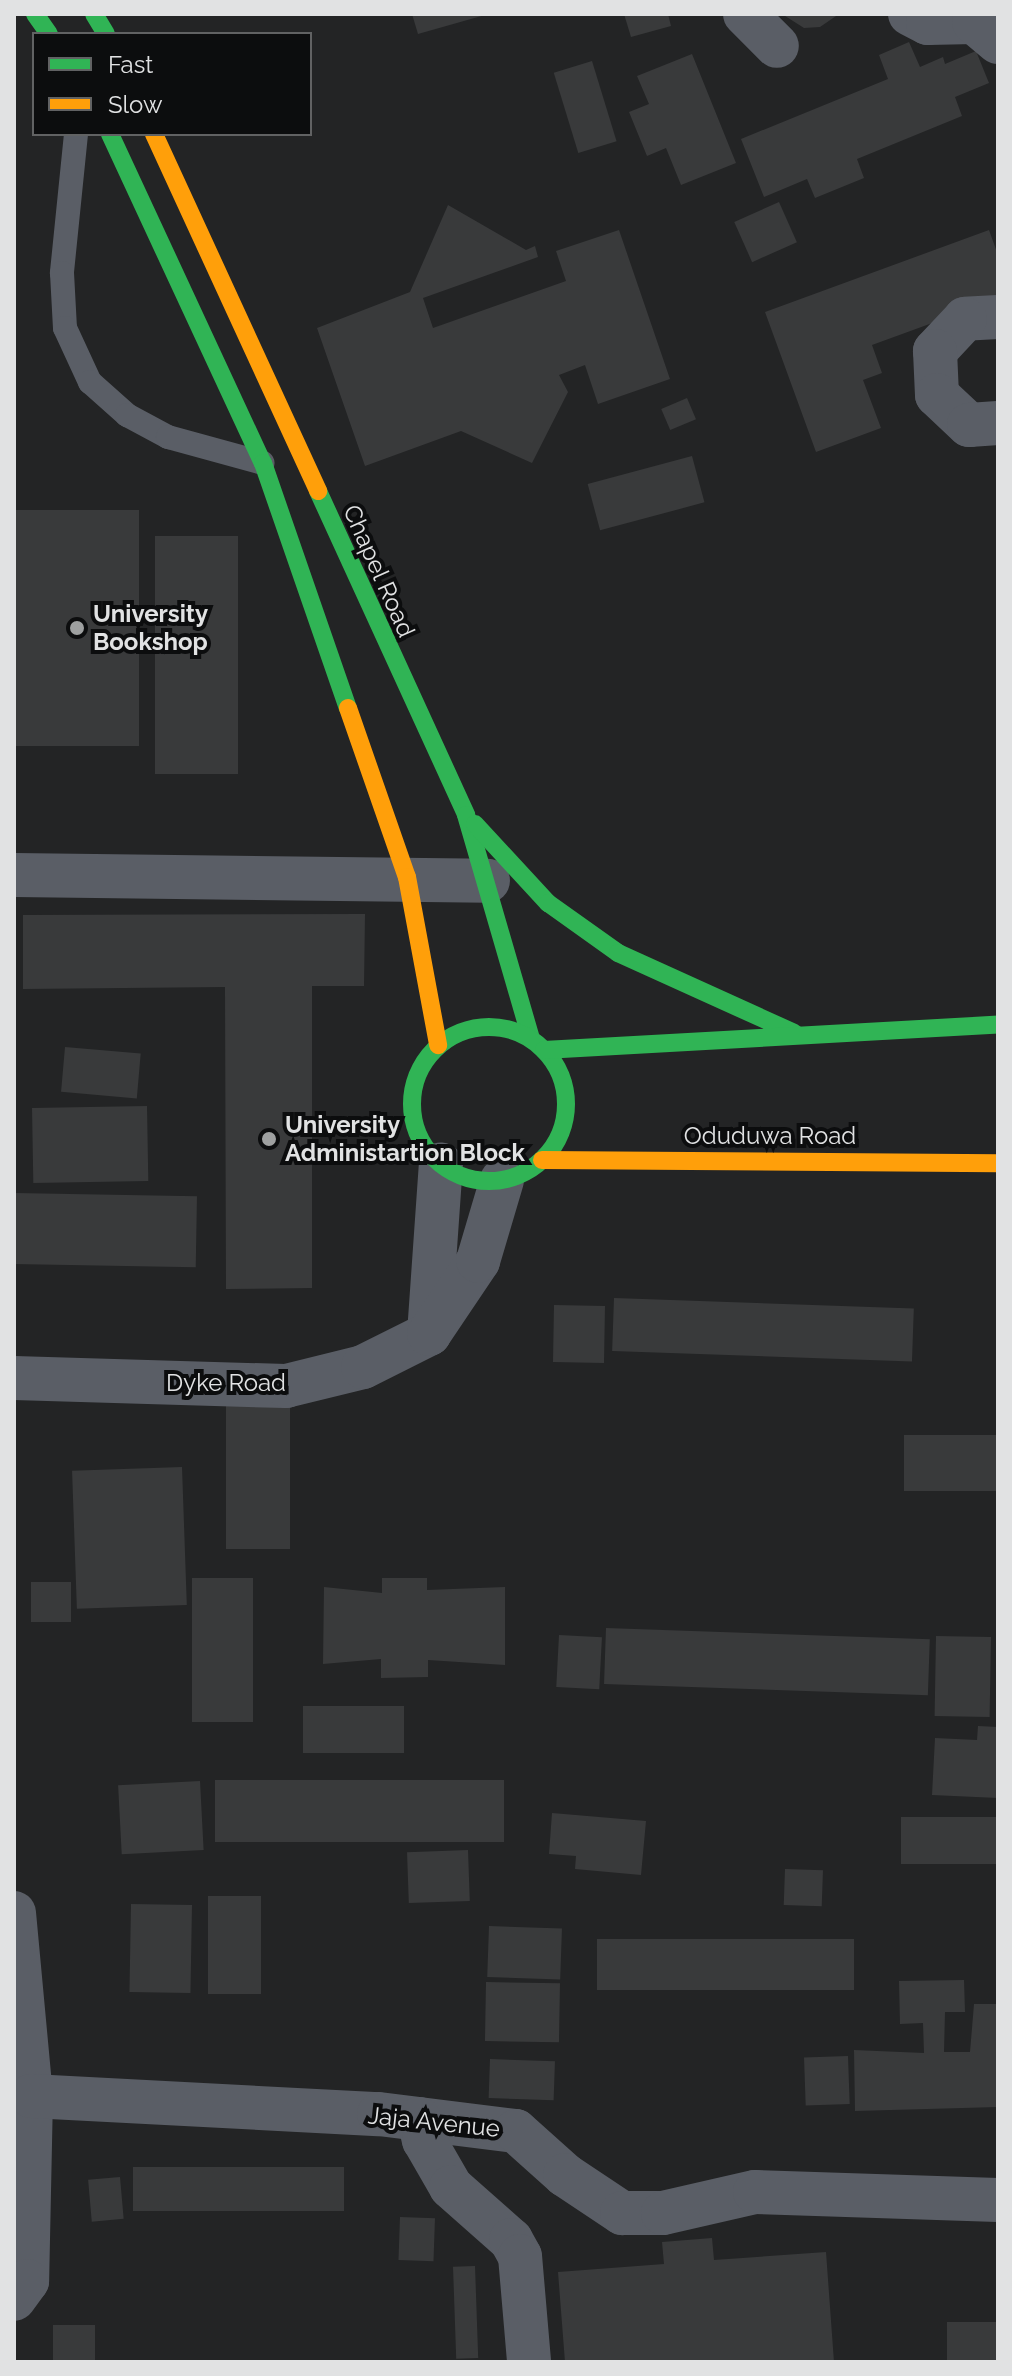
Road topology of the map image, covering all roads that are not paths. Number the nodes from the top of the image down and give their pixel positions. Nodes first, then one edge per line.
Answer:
1 (35, 14) edge
2 (94, 14) edge
3 (745, 14) edge
4 (910, 14) edge
5 (48, 32) edge
6 (105, 32) edge
7 (998, 42) edge
8 (777, 46) dead end
9 (76, 136) edge
10 (111, 136) edge
11 (155, 136) edge
12 (998, 317) edge
13 (998, 423) edge
14 (263, 463) junction
15 (466, 815) junction
16 (14, 875) edge
17 (407, 877) junction
18 (488, 881) junction
19 (998, 1025) edge
20 (800, 1035) junction
21 (538, 1044) junction
22 (438, 1045) junction
23 (542, 1160) junction
24 (998, 1163) edge
25 (441, 1164) junction
26 (502, 1180) junction
27 (429, 1334) junction
28 (14, 1378) edge
29 (14, 1913) edge
30 (31, 2096) junction
31 (419, 2119) junction
32 (998, 2200) edge
33 (14, 2299) edge
34 (529, 2362) edge

1 - 5 street
2 - 6 street
3 - 8 street
4 - 7 street
9 - 14 lane
10 - 14 street
11 - 15 street, Chapel Road
12 - 13 street
14 - 17 street
15 - 18 street, Chapel Road
15 - 20 street
16 - 17 street
17 - 18 street
17 - 22 street
18 - 21 street, Chapel Road
19 - 20 street
20 - 21 street
21 - 22 street
21 - 23 street
22 - 25 street
23 - 24 street, Oduduwa Road
23 - 26 street
25 - 26 street
25 - 27 street
26 - 27 street, Dyke Road
27 - 28 street, Dyke Road
29 - 30 street
30 - 31 street, Jaja Avenue
30 - 33 street
31 - 32 street, Jaja Avenue
31 - 34 street

